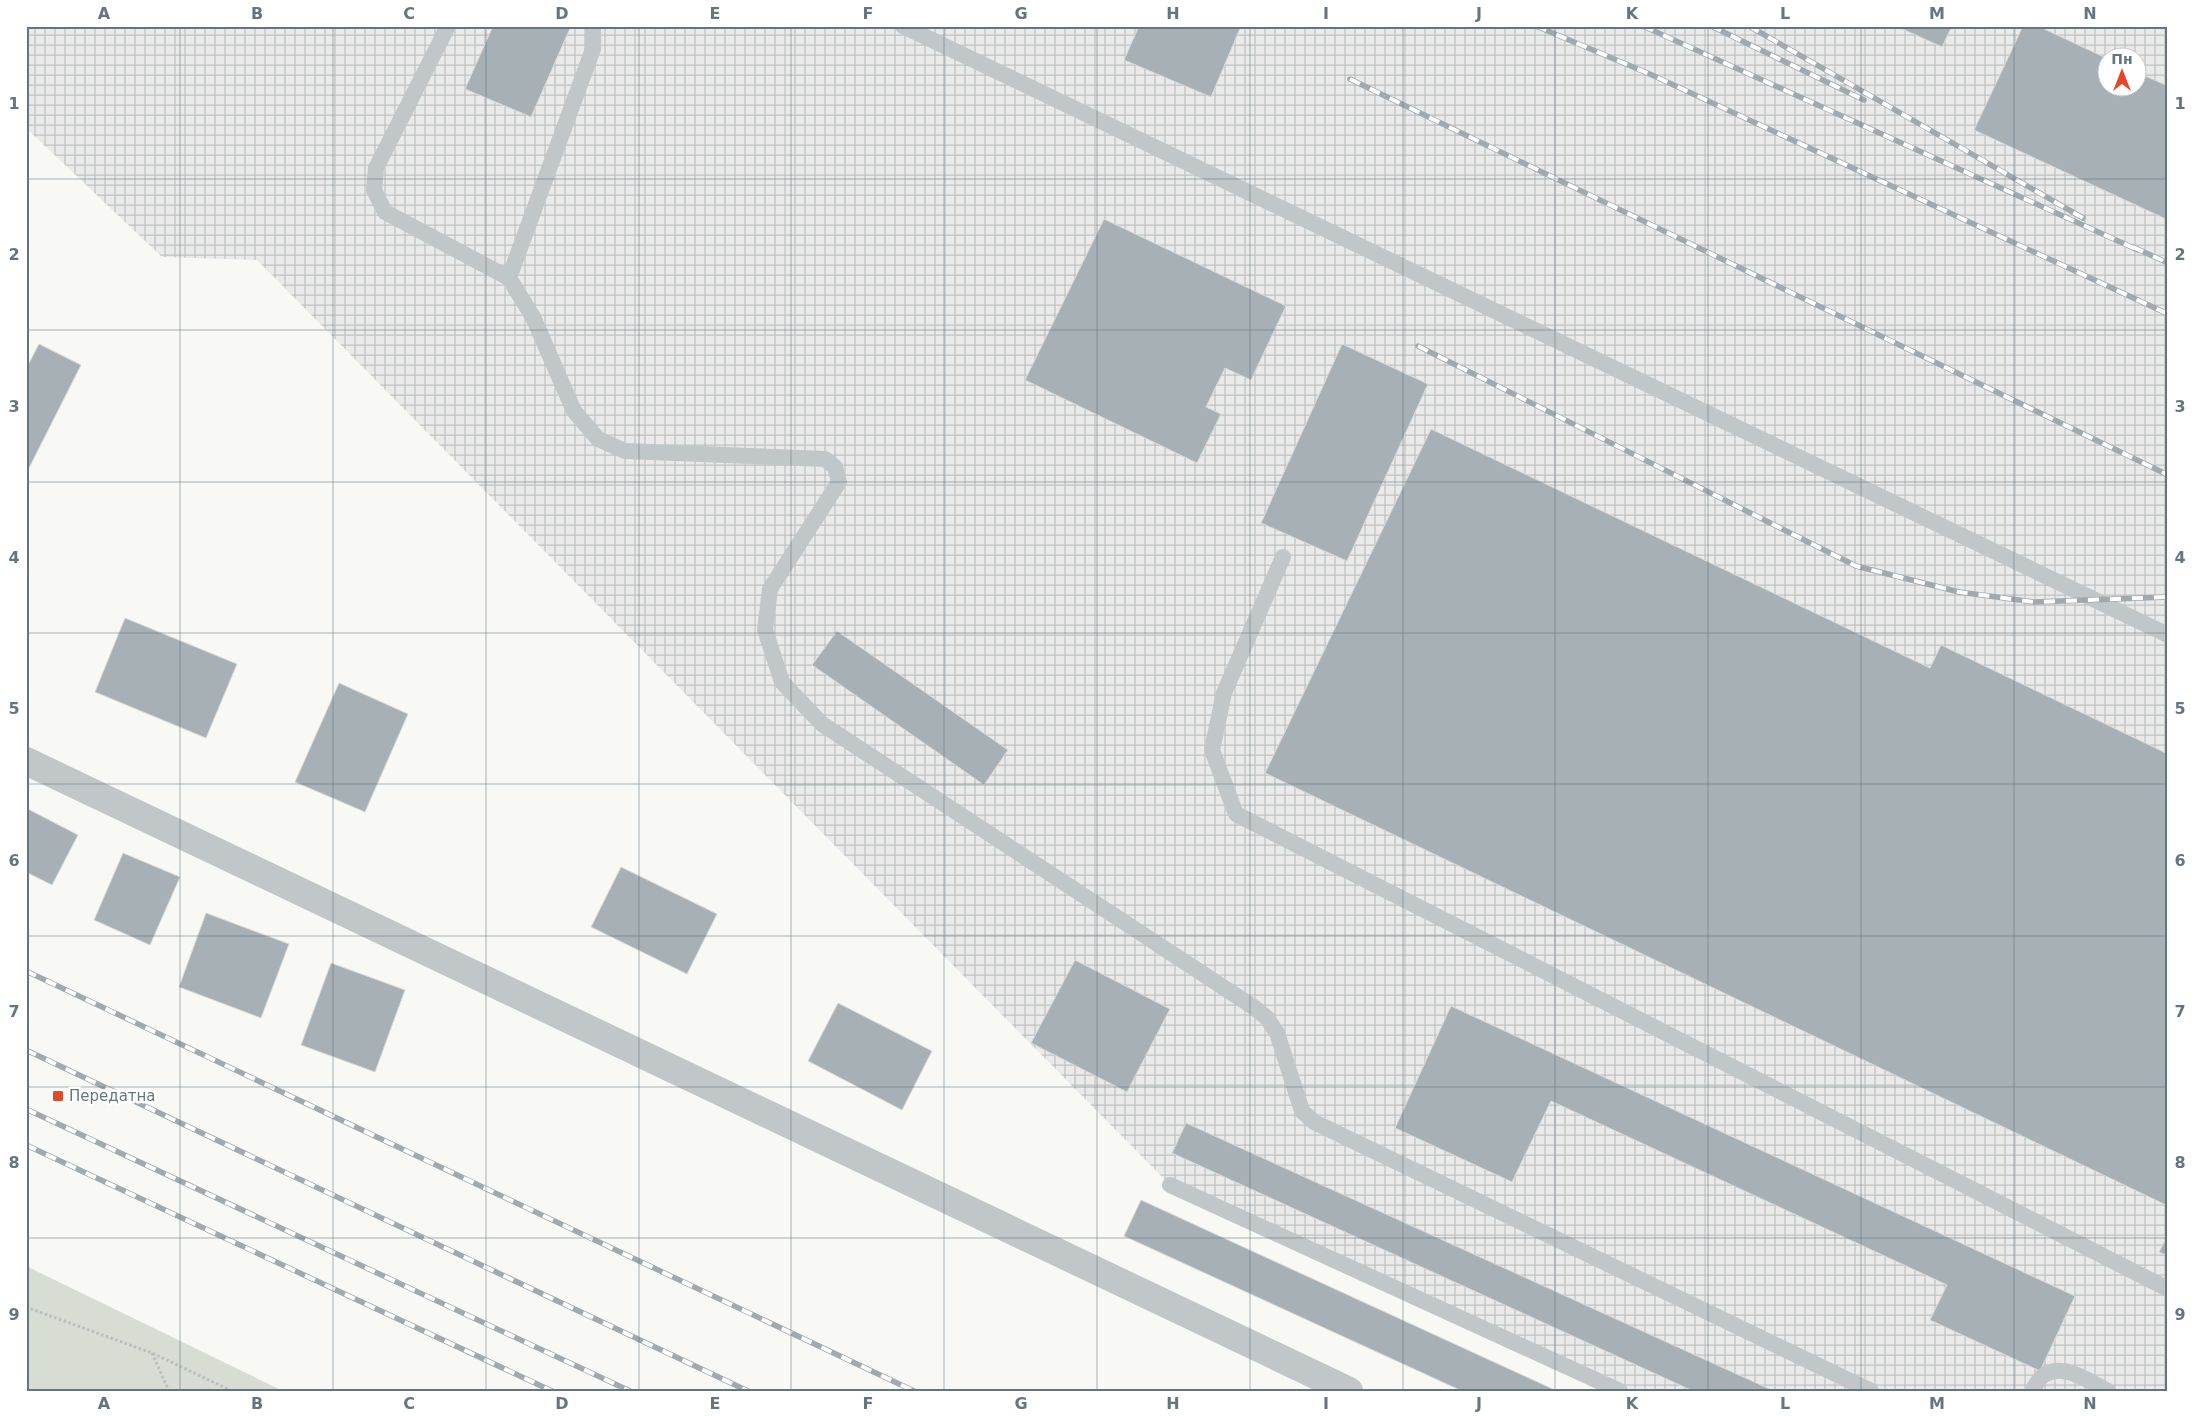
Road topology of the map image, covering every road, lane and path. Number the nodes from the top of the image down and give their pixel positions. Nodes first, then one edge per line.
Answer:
1 (448, 26) edge
2 (593, 26) edge
3 (903, 26) edge
4 (509, 278) junction
5 (1282, 557) dead end
6 (2168, 635) edge
7 (26, 761) edge
8 (1170, 1185) dead end
9 (2168, 1289) edge
10 (26, 1307) edge
11 (152, 1353) junction
12 (169, 1391) edge
13 (232, 1391) edge
14 (1349, 1391) edge
15 (1620, 1391) edge
16 (1871, 1391) edge
17 (2032, 1391) edge
18 (2108, 1391) edge

1 - 4 lane
2 - 4 lane
3 - 6 lane
4 - 16 lane
5 - 9 lane
7 - 14 street
8 - 15 lane
10 - 11 path
11 - 12 path
11 - 13 path
17 - 18 lane

